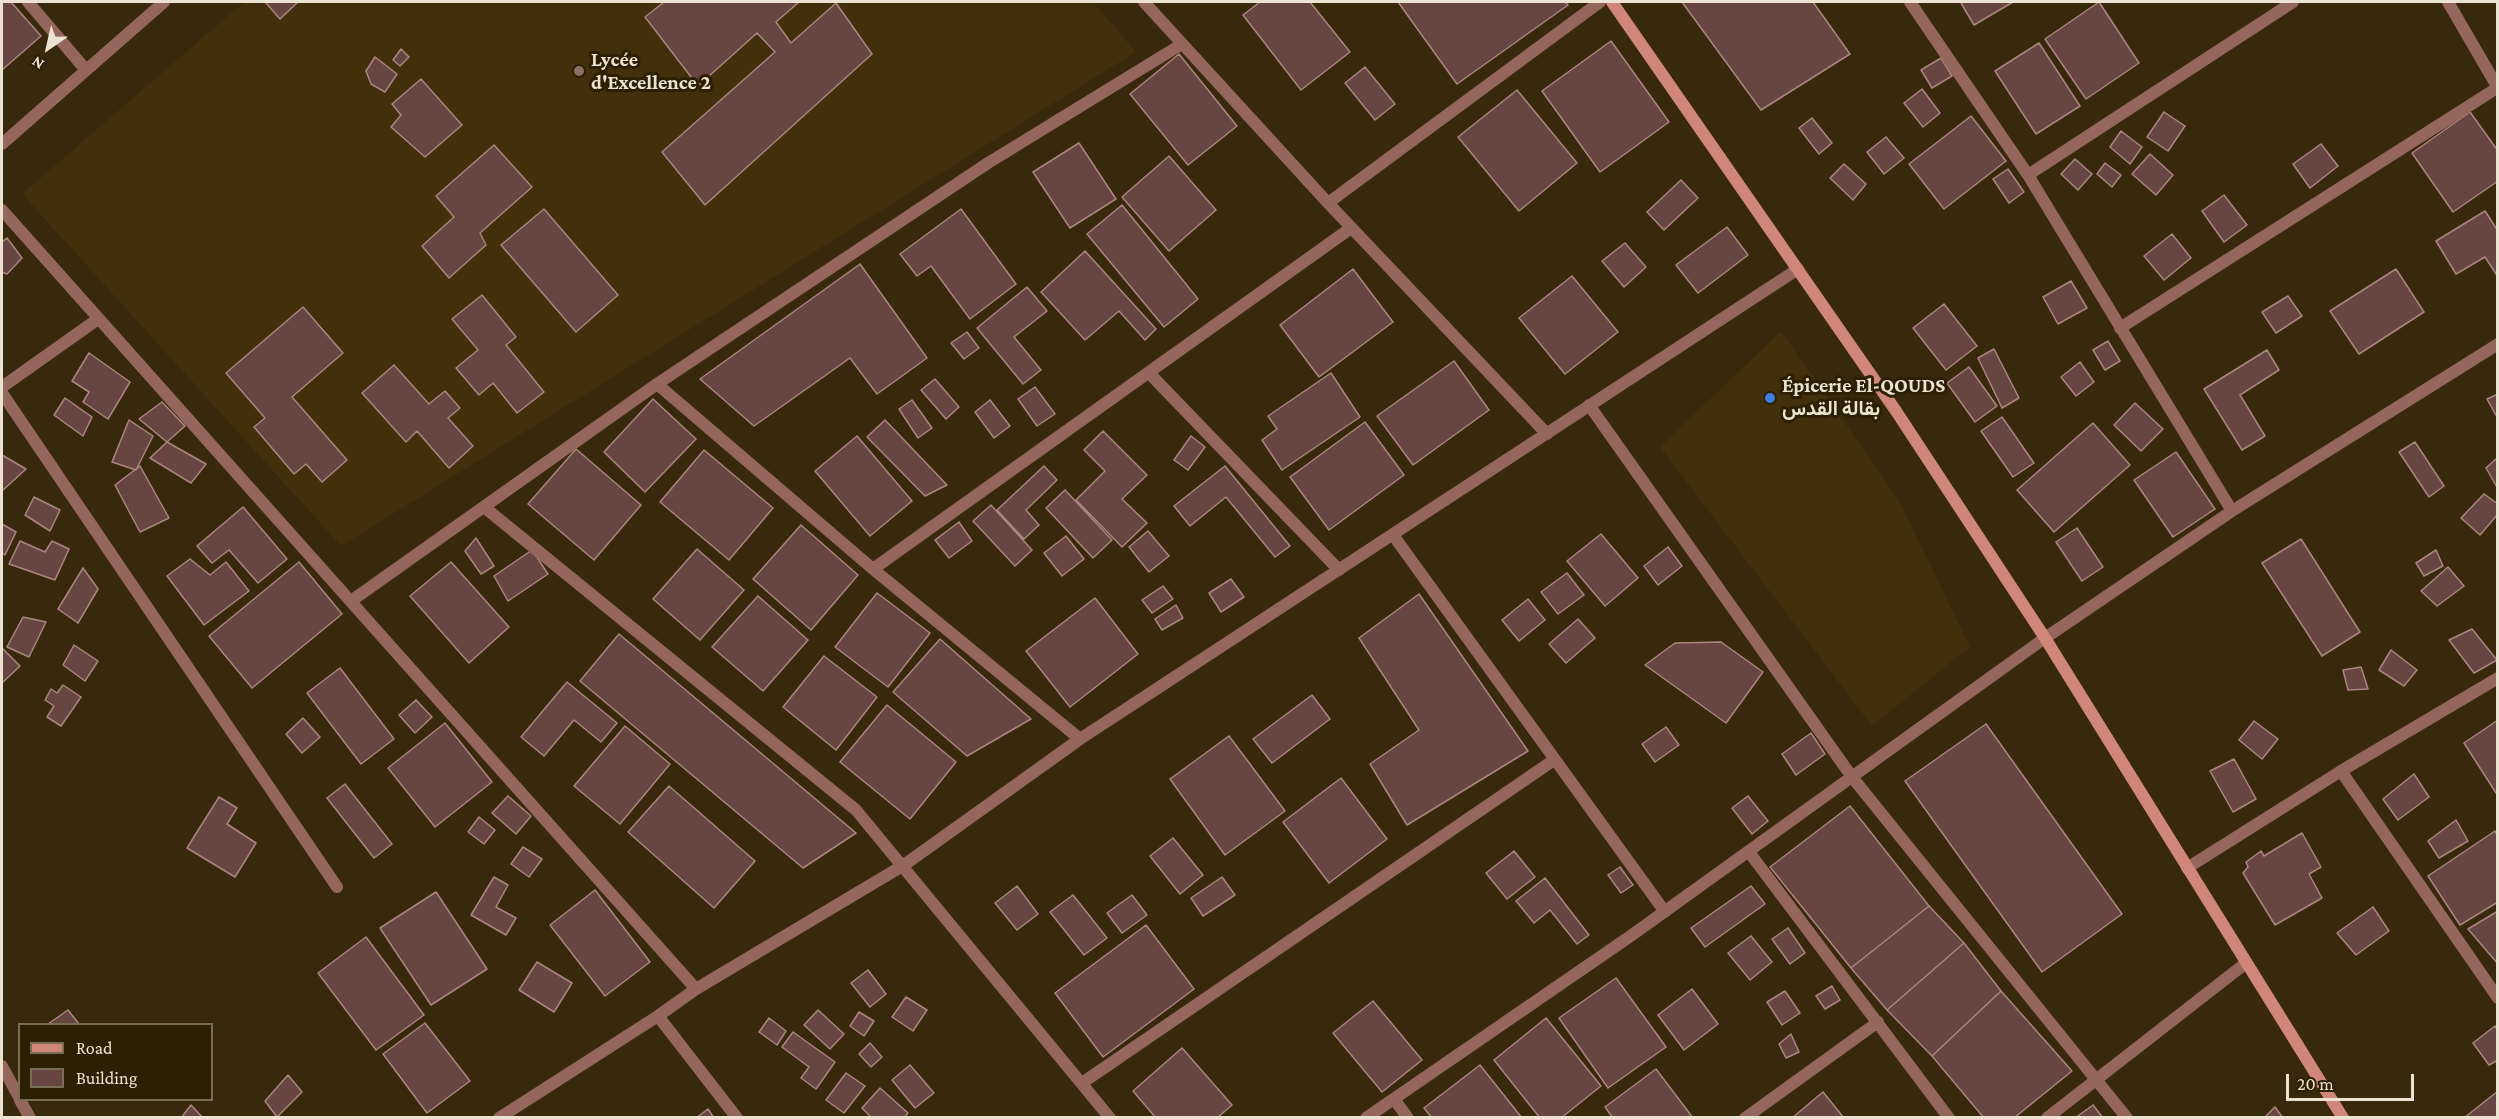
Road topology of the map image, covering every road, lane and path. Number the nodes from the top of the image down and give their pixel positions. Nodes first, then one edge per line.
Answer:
1 (28, 2) edge
2 (164, 2) edge
3 (1144, 2) edge
4 (1600, 2) edge
5 (1612, 2) edge
6 (2294, 2) edge
7 (2448, 2) edge
8 (1916, 4) edge
9 (1182, 44) junction
10 (86, 70) junction
11 (2497, 88) edge
12 (2, 144) edge
13 (2028, 176) junction
14 (1328, 203) junction
15 (2, 210) edge
16 (1352, 228) junction
17 (1798, 268) junction
18 (98, 318) junction
19 (2120, 328) junction
20 (2498, 344) edge
21 (1149, 373) junction
22 (657, 384) junction
23 (2, 387) edge
24 (2, 393) edge
25 (1589, 405) junction
26 (1546, 434) junction
27 (484, 507) junction
28 (2232, 511) junction
29 (1393, 535) junction
30 (873, 569) junction
31 (1339, 570) junction
32 (351, 601) junction
33 (2045, 638) junction
34 (2498, 678) edge
35 (1080, 739) junction
36 (1554, 759) junction
37 (2341, 771) junction
38 (1852, 777) junction
39 (1749, 852) junction
40 (904, 865) junction
41 (2187, 868) junction
42 (337, 887) dead end
43 (1665, 912) junction
44 (2246, 963) junction
45 (696, 988) junction
46 (2498, 998) edge
47 (658, 1016) junction
48 (1878, 1022) junction
49 (2, 1066) edge
50 (2097, 1079) junction
51 (1082, 1083) junction
52 (18, 1095) edge
53 (1394, 1099) junction
54 (21, 1101) edge
55 (30, 1118) edge
56 (499, 1118) edge
57 (737, 1118) edge
58 (1110, 1118) edge
59 (1366, 1118) edge
60 (1408, 1118) edge
61 (1745, 1118) edge
62 (1949, 1118) edge
63 (2047, 1118) edge
64 (2127, 1118) edge
65 (2343, 1118) edge

1 - 10 street
2 - 10 street
3 - 9 street
4 - 14 street
5 - 17 street
6 - 13 street
7 - 11 street
8 - 13 street
9 - 14 street
9 - 22 street
10 - 12 street
11 - 19 street
13 - 19 street
14 - 16 street
15 - 18 street
16 - 21 street
16 - 26 street
17 - 25 street
17 - 33 street
18 - 23 street
18 - 32 street
19 - 28 street
20 - 28 street
21 - 30 street
21 - 31 street
22 - 27 street
22 - 30 street
24 - 42 street
25 - 26 street
25 - 38 street
26 - 29 street
27 - 32 street
27 - 40 street
28 - 33 street
29 - 31 street
29 - 36 street
30 - 35 street
31 - 35 street
32 - 45 street
33 - 38 street
33 - 41 street
34 - 37 street
35 - 40 street
36 - 43 street
36 - 51 street
37 - 41 street
37 - 46 street
38 - 39 street
38 - 50 street
39 - 43 street
39 - 48 street
40 - 45 street
40 - 51 street
41 - 44 street
43 - 53 street
44 - 50 street
44 - 65 street
45 - 47 street
47 - 56 street
47 - 57 street
48 - 61 street
48 - 62 street
49 - 52 street
50 - 63 street
50 - 64 street
51 - 58 street
53 - 59 street
53 - 60 street
54 - 55 street

